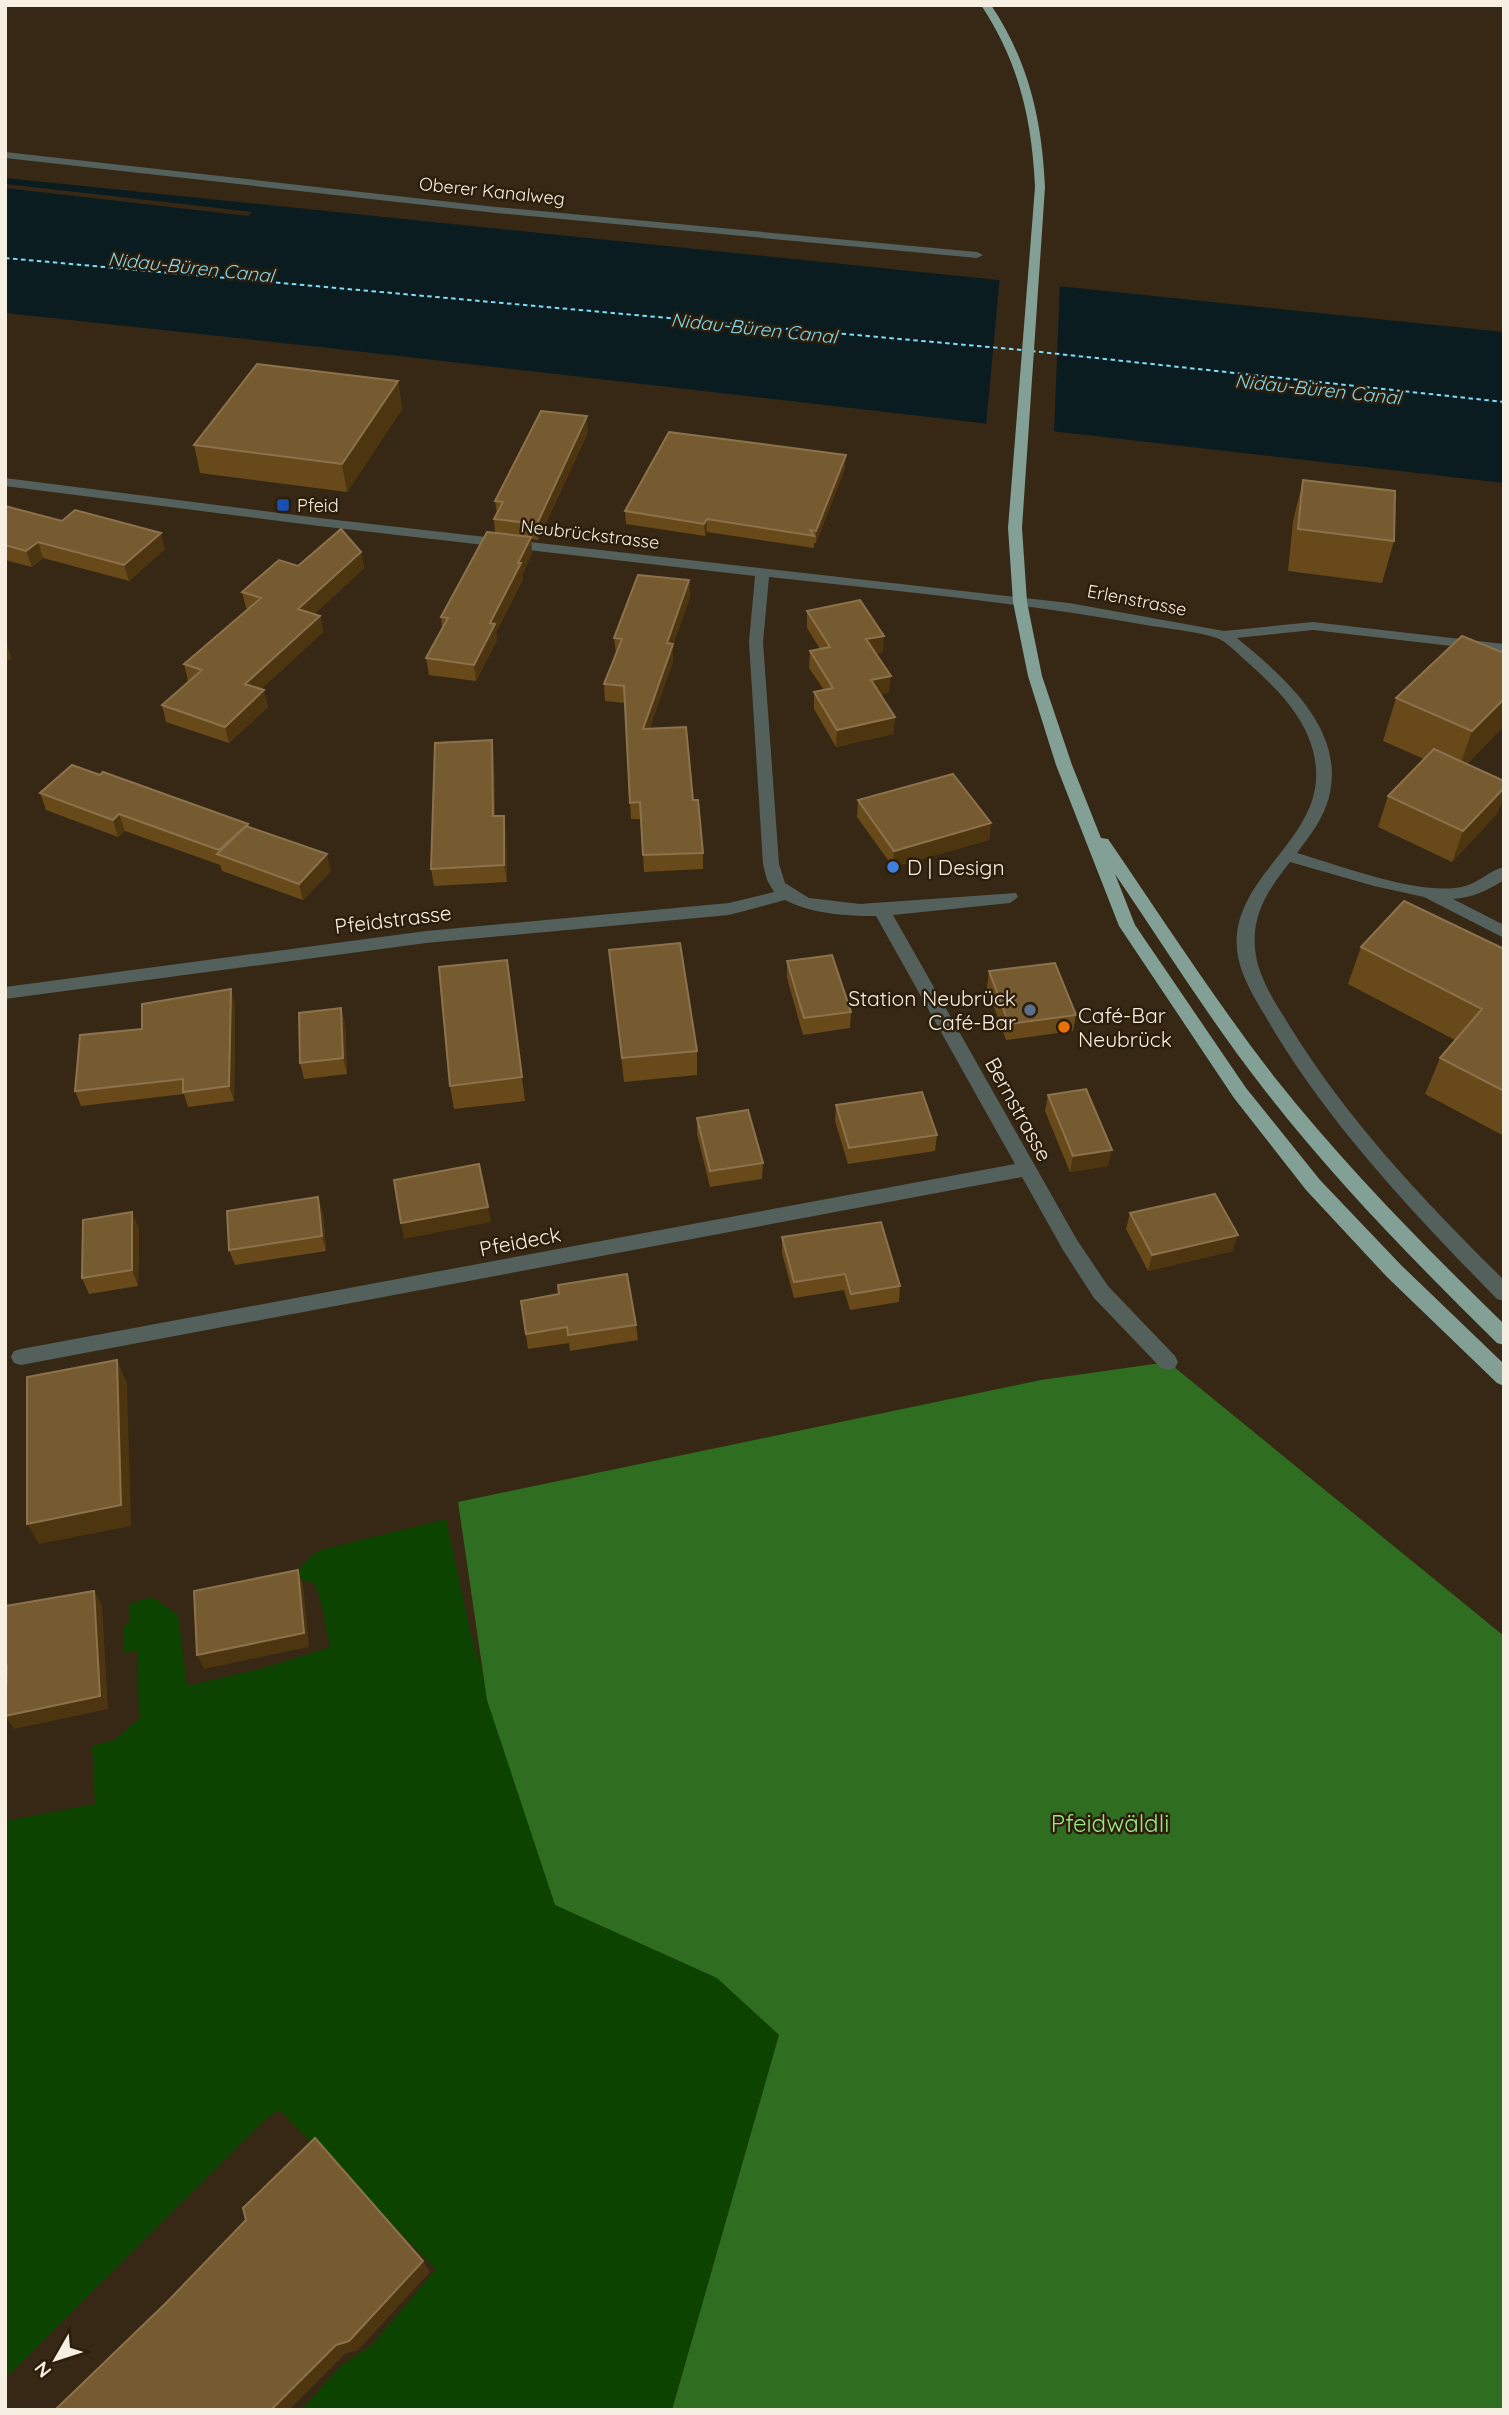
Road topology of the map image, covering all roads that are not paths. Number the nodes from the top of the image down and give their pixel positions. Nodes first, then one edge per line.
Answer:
1 (986, 5) edge
2 (5, 155) edge
3 (976, 254) dead end
4 (5, 482) edge
5 (762, 573) junction
6 (1224, 635) junction
7 (1025, 636) joint
8 (1504, 648) edge
9 (1083, 816) junction
10 (1286, 856) junction
11 (1504, 873) edge
12 (1426, 892) junction
13 (786, 894) junction
14 (1010, 897) dead end
15 (881, 909) junction
16 (1504, 932) edge
17 (5, 993) edge
18 (1027, 1169) junction
19 (1504, 1293) edge
20 (1504, 1337) edge
21 (21, 1357) dead end
22 (1168, 1362) dead end
23 (1504, 1377) edge

1 - 7 highway
2 - 3 street, Oberer Kanalweg
4 - 5 street, Neubrückstrasse
5 - 6 street, Erlenstrasse
5 - 13 street
6 - 8 street, Erlenstrasse
6 - 10 street
7 - 9 highway
9 - 20 highway
9 - 23 highway
10 - 12 street
10 - 19 street
11 - 12 street
12 - 16 street
13 - 15 street
13 - 17 street, Pfeidstrasse
14 - 15 street
15 - 18 street, Bernstrasse
18 - 21 street, Pfeideck
18 - 22 street, Bernstrasse

